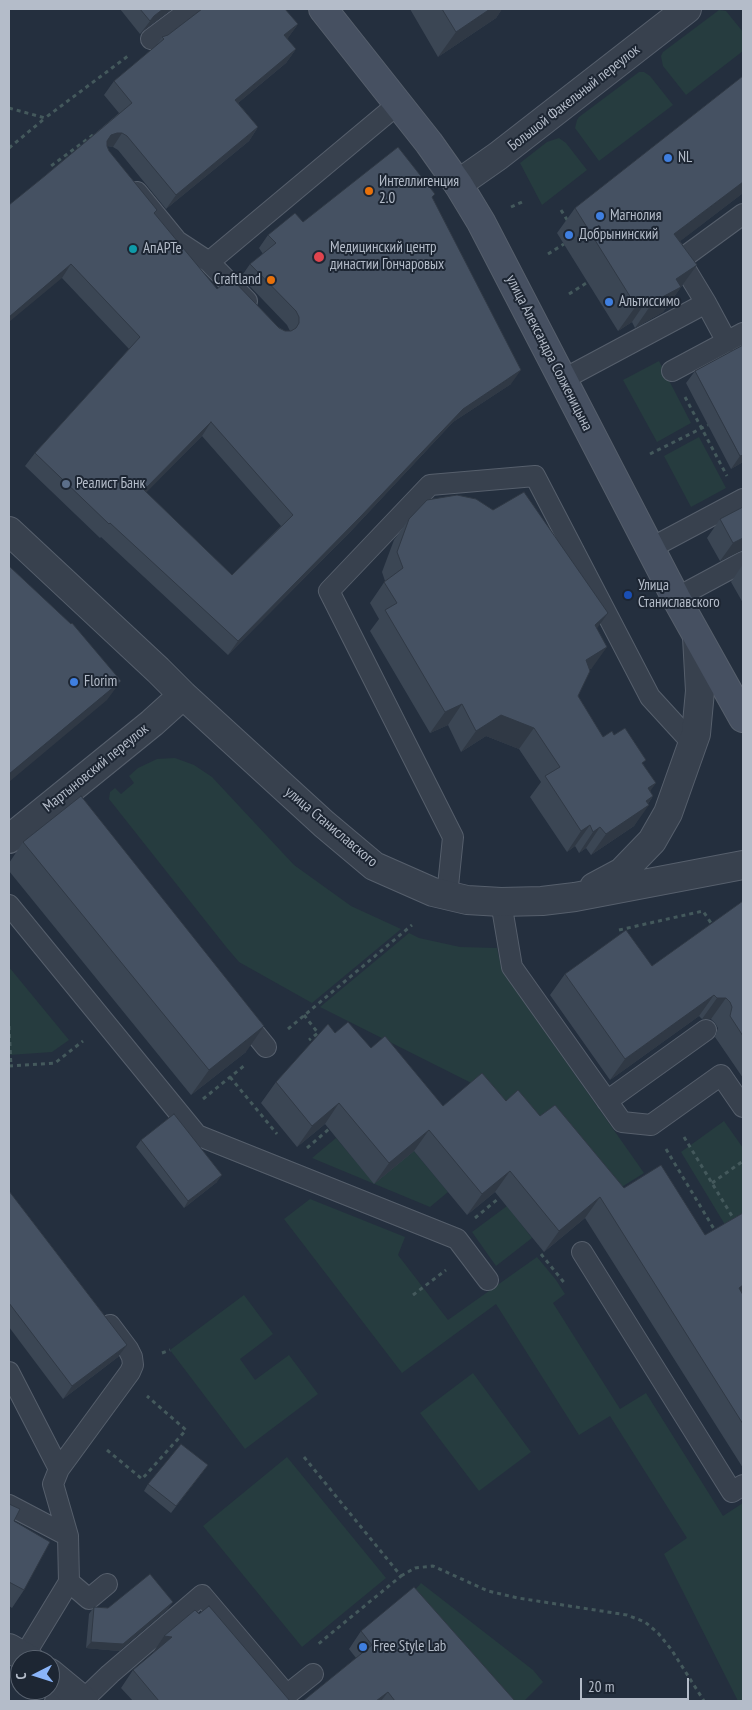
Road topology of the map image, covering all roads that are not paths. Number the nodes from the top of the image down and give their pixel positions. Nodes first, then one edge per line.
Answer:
1 (191, 9) edge
2 (323, 9) edge
3 (687, 9) edge
4 (151, 39) edge
5 (398, 104) junction
6 (109, 158) edge
7 (458, 184) junction
8 (743, 214) edge
9 (210, 262) junction
10 (706, 303) junction
11 (258, 312) edge
12 (735, 338) edge
13 (672, 372) road end
14 (562, 380) junction
15 (743, 500) edge
16 (9, 531) edge
17 (651, 548) junction
18 (743, 562) edge
19 (676, 598) junction
20 (697, 638) junction
21 (736, 690) edge
22 (183, 695) junction
23 (743, 718) edge
24 (693, 744) junction
25 (9, 839) edge
26 (743, 865) edge
27 (447, 896) junction
28 (575, 897) junction
29 (501, 902) junction
30 (9, 905) edge
31 (228, 1000) edge
32 (706, 1030) edge
33 (266, 1047) dead end
34 (607, 1101) junction
35 (743, 1107) edge
36 (582, 1252) dead end
37 (488, 1280) dead end
38 (98, 1311) edge
39 (9, 1372) edge
40 (59, 1469) junction
41 (743, 1484) edge
42 (9, 1506) edge
43 (68, 1536) junction
44 (69, 1582) junction
45 (106, 1584) dead end
46 (24, 1650) edge
47 (313, 1674) road end
48 (69, 1693) edge
49 (283, 1698) edge

1 - 4 lane
2 - 5 main road, улица Александра Солженицына
3 - 7 street, Большой Факельный переулок
5 - 7 main road, улица Александра Солженицына
5 - 9 lane
6 - 9 lane
7 - 14 main road, улица Александра Солженицына
8 - 10 lane
9 - 11 lane
10 - 12 lane
10 - 14 lane
12 - 13 lane
14 - 17 main road, улица Александра Солженицына
15 - 17 lane
16 - 22 street, улица Станиславского
17 - 19 main road, улица Александра Солженицына
18 - 19 lane
19 - 20 main road, улица Александра Солженицына
20 - 21 main road, улица Александра Солженицына
20 - 24 street
21 - 23 main road, улица Александра Солженицына
22 - 25 street, Мартыновский переулок
22 - 27 street, улица Станиславского
24 - 27 lane
24 - 28 street
26 - 28 street, улица Станиславского
27 - 29 street, улица Станиславского
28 - 29 street, улица Станиславского
29 - 34 lane
30 - 37 lane
31 - 33 lane
32 - 34 lane
34 - 35 lane
36 - 41 lane
38 - 40 lane
39 - 40 lane
40 - 43 lane
42 - 43 lane
43 - 44 lane
44 - 45 lane
44 - 46 lane
47 - 49 lane
48 - 49 lane

